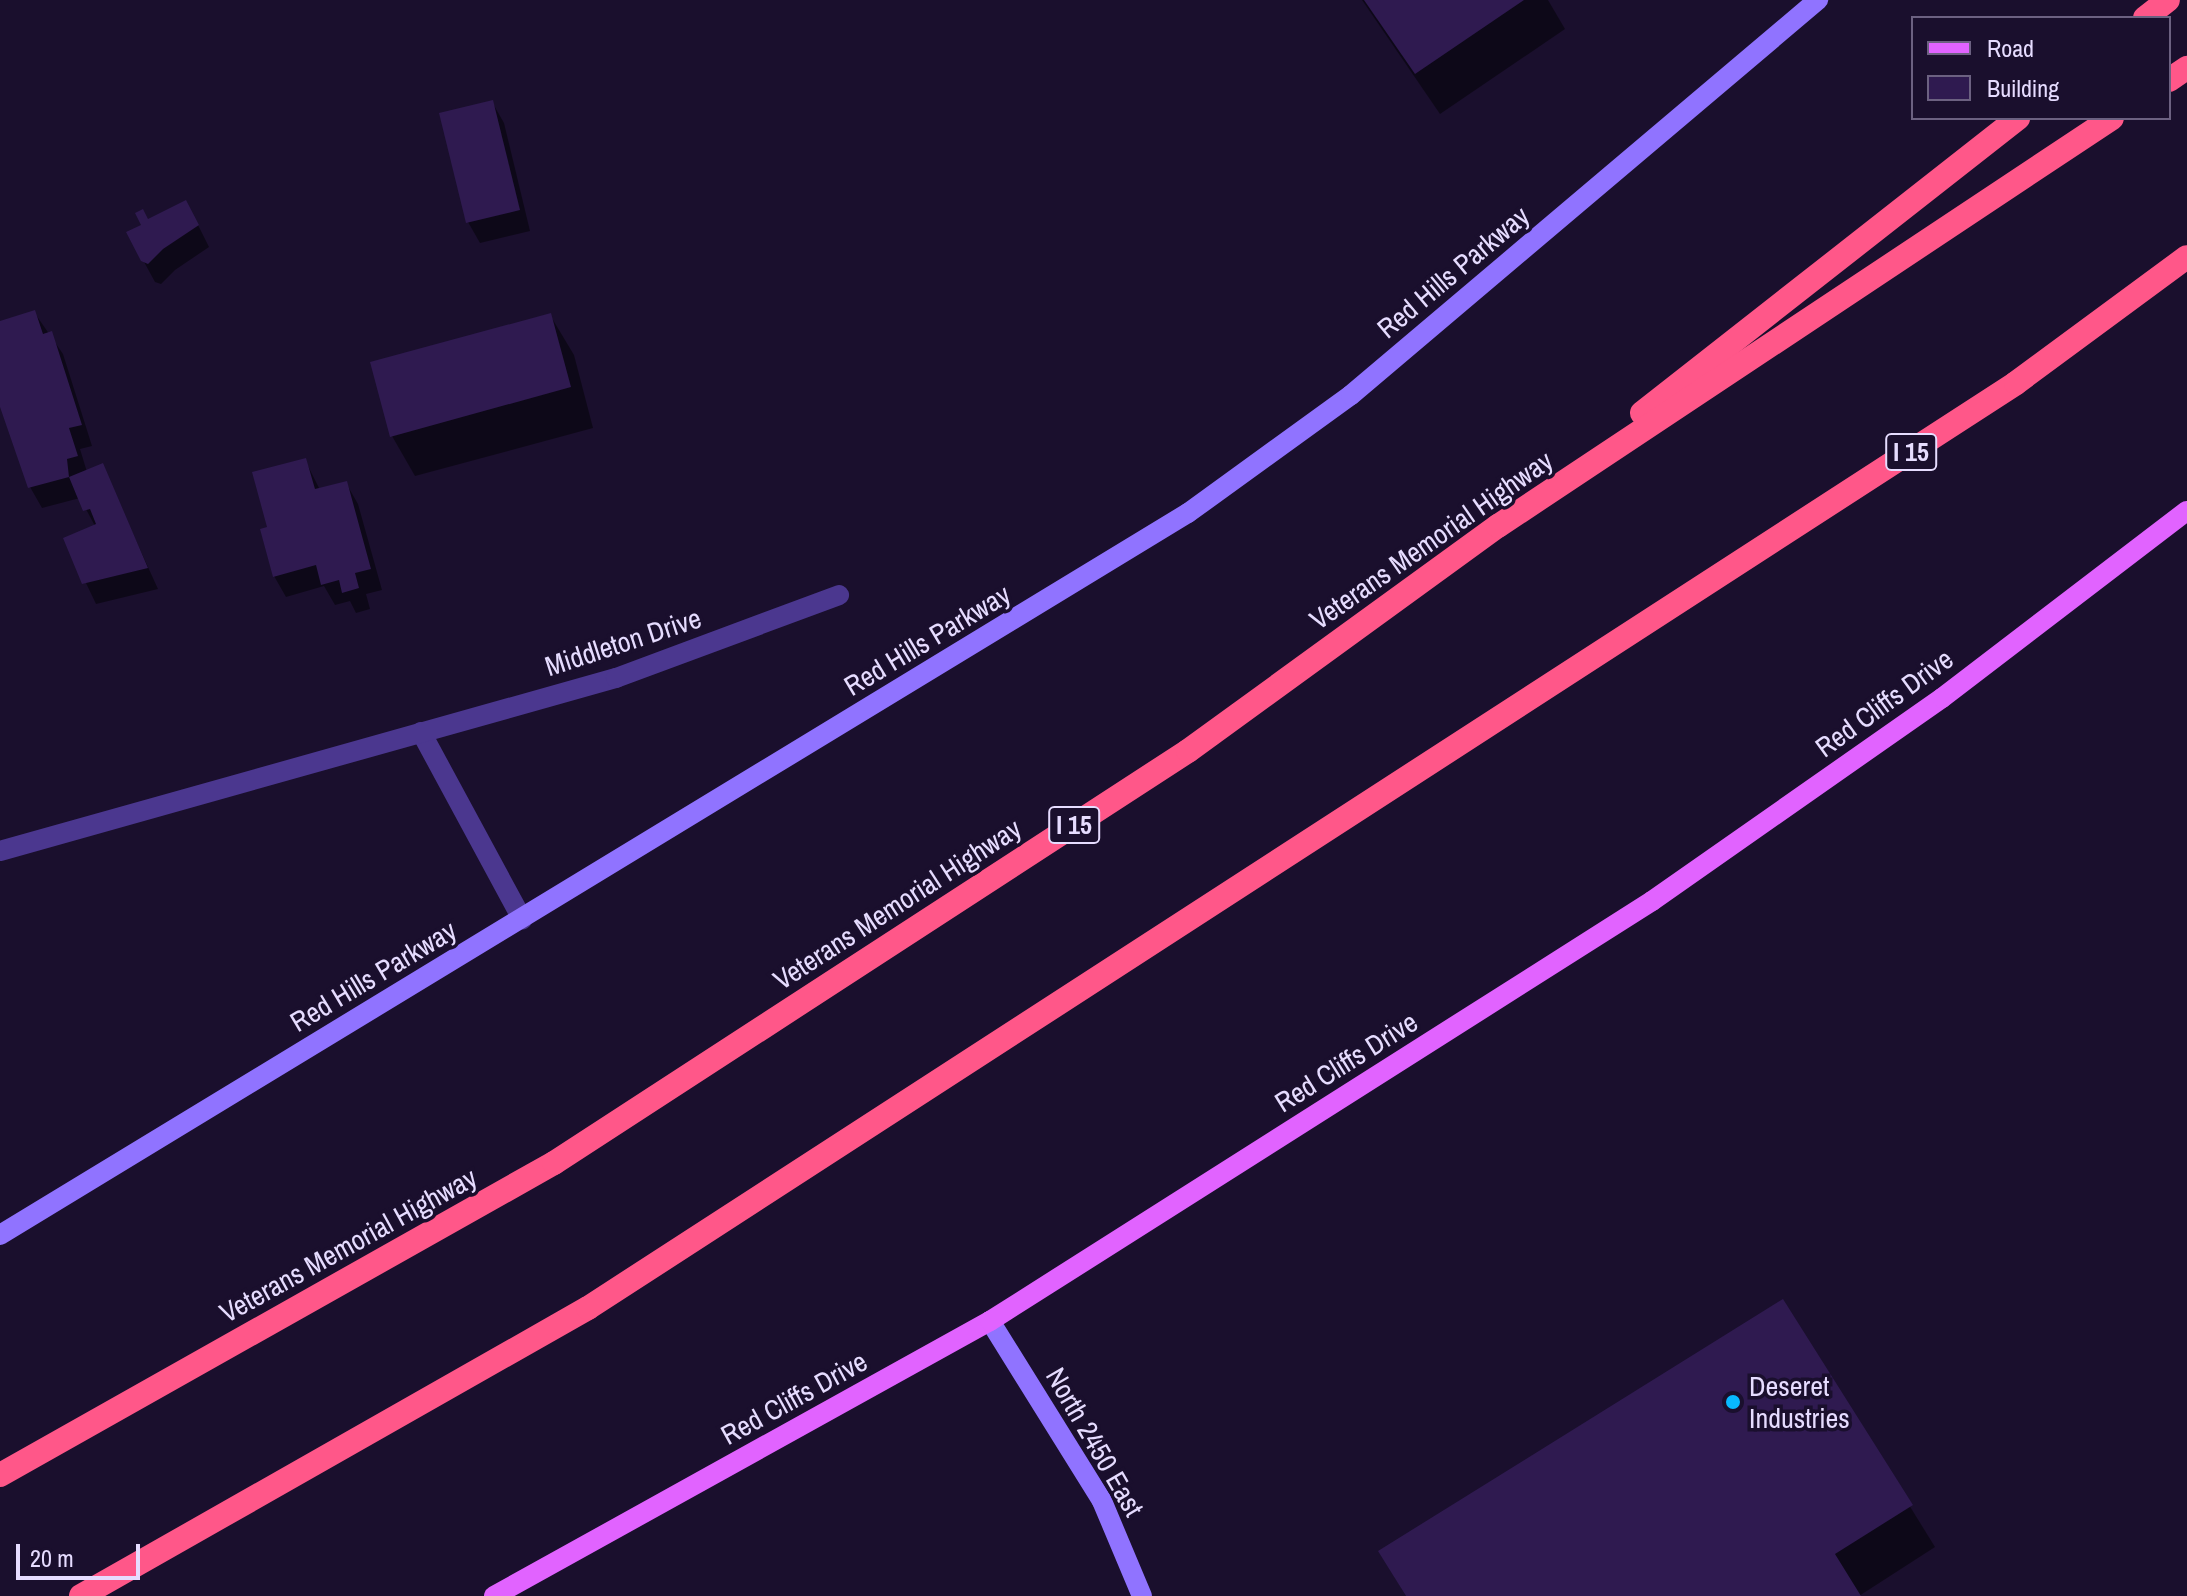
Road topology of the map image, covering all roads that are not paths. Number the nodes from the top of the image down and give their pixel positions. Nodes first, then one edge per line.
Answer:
1 (1818, 0) edge
2 (2168, 0) edge
3 (2148, 16) edge
4 (2015, 120) edge
5 (2109, 120) edge
6 (2187, 257) edge
7 (2187, 273) edge
8 (2016, 383) junction
9 (2187, 511) edge
10 (1498, 526) junction
11 (839, 595) dead end
12 (421, 732) junction
13 (0, 851) edge
14 (522, 919) junction
15 (0, 1235) edge
16 (990, 1321) junction
17 (0, 1475) edge
18 (81, 1596) edge
19 (494, 1596) edge
20 (1142, 1596) edge

1 - 14 main road, Red Hills Parkway
2 - 3 highway
4 - 10 highway
5 - 10 highway, Veterans Memorial Highway / I 15
6 - 8 highway, I 15
7 - 8 highway
8 - 18 highway, I 15
9 - 16 main road, Red Cliffs Drive
10 - 17 highway, Veterans Memorial Highway / I 15
11 - 12 street, Middleton Drive
12 - 13 street, Middleton Drive
12 - 14 street
14 - 15 main road, Red Hills Parkway
16 - 19 main road, Red Cliffs Drive
16 - 20 main road, North 2450 East

